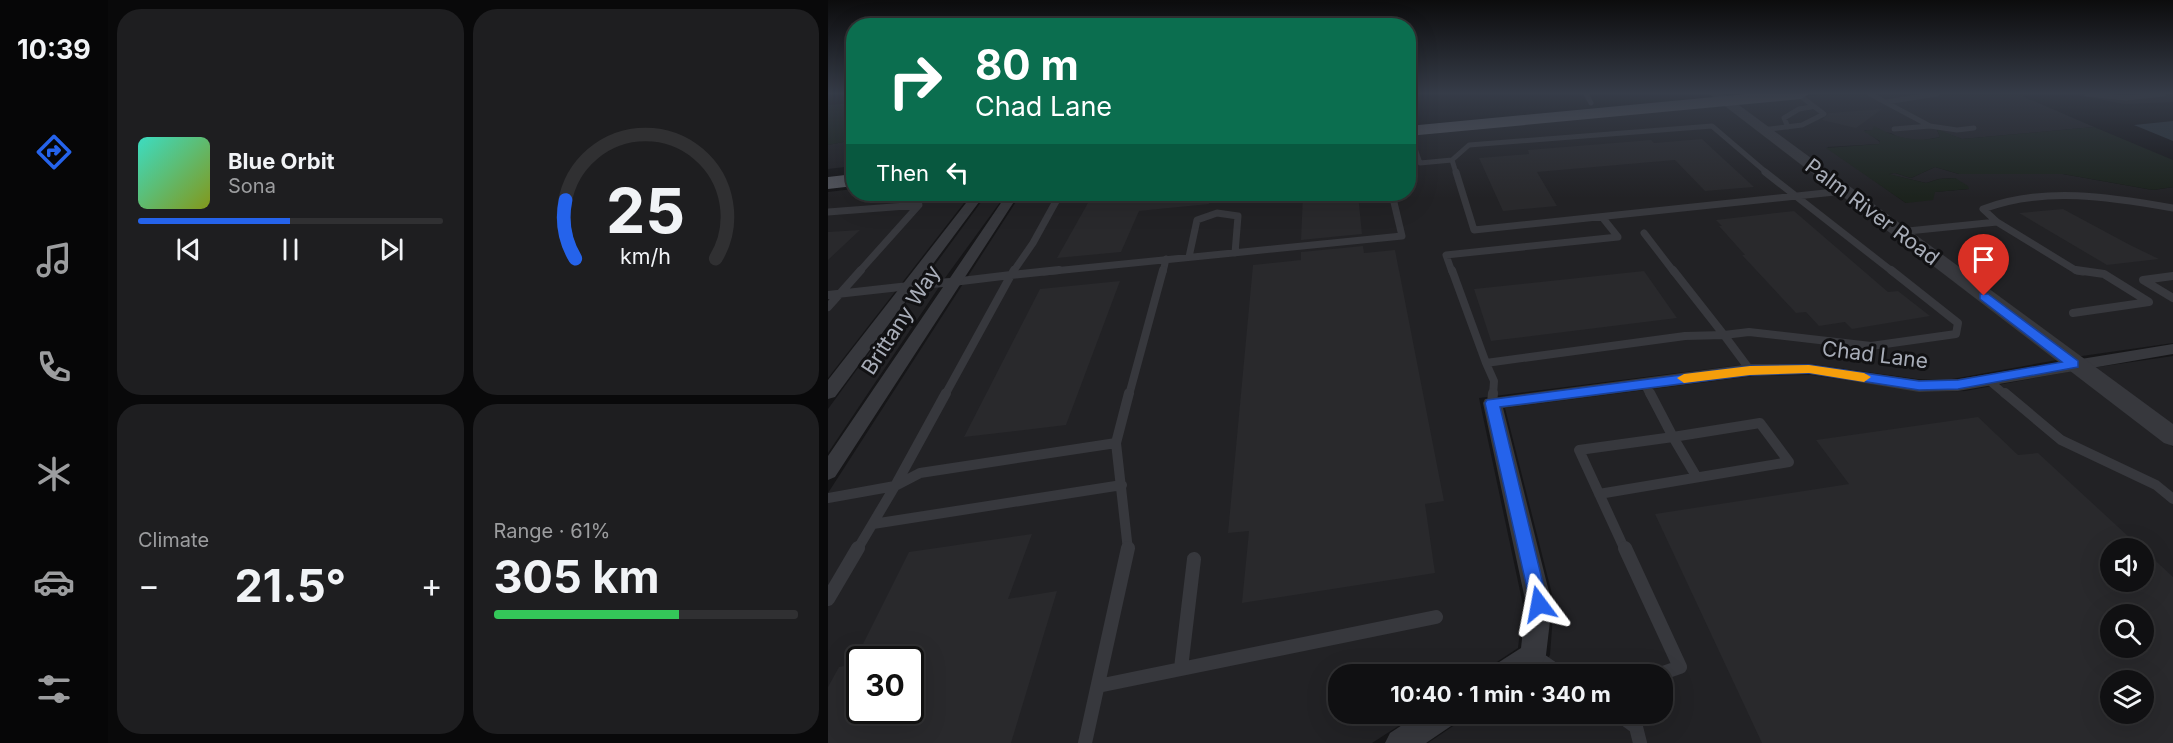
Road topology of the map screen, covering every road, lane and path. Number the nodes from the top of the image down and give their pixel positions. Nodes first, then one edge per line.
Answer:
1 (1678, 129) edge
2 (1715, 129) edge
3 (1767, 129) edge
4 (1893, 129) dead end
5 (1897, 129) edge
6 (1948, 129) edge
7 (1968, 129) edge
8 (1762, 130) joint
9 (1416, 144) edge
10 (1452, 160) junction
11 (1420, 163) junction
12 (1416, 164) edge
13 (846, 174) edge
14 (828, 176) edge
15 (846, 182) edge
16 (828, 185) edge
17 (846, 185) edge
18 (1844, 191) junction
19 (1799, 196) junction
20 (974, 201) edge
21 (1008, 201) edge
22 (1056, 201) edge
23 (1394, 201) edge
24 (2173, 208) edge
25 (828, 212) edge
26 (1602, 217) junction
27 (1997, 222) junction
28 (1898, 232) junction
29 (1644, 233) dead end
30 (1235, 253) junction
31 (1189, 257) junction
32 (1166, 260) junction
33 (1011, 275) junction
34 (2173, 276) edge
35 (952, 282) junction
36 (909, 286) junction
37 (840, 293) junction
38 (828, 295) edge
39 (2173, 298) edge
40 (828, 307) edge
41 (2073, 313) dead end
42 (1724, 335) junction
43 (2173, 349) edge
44 (1486, 363) junction
45 (2073, 364) junction
46 (1750, 370) junction
47 (1987, 379) junction
48 (1644, 383) junction
49 (828, 393) edge
50 (1492, 403) junction
51 (1673, 437) junction
52 (2173, 438) edge
53 (1116, 443) junction
54 (828, 472) edge
55 (1696, 476) junction
56 (1122, 484) junction
57 (895, 486) junction
58 (1599, 494) junction
59 (828, 498) edge
60 (2173, 499) edge
61 (873, 524) junction
62 (1194, 559) dead end
63 (828, 599) edge
64 (1436, 617) dead end
65 (1533, 655) junction
66 (1520, 664) edge
67 (1546, 664) edge
68 (1181, 668) junction
69 (1673, 669) edge
70 (1098, 686) junction
71 (1429, 724) edge
72 (1632, 724) edge
73 (1085, 743) edge
74 (1400, 743) edge
75 (1640, 743) edge

1 - 10 lane
2 - 19 lane
3 - 8 lane
4 - 5 lane
6 - 7 lane
8 - 18 street, Palm River Road
9 - 11 lane
10 - 11 lane
10 - 26 lane
11 - 12 lane
13 - 14 main road
15 - 16 main road
16 - 17 main road
18 - 19 lane
18 - 28 street, Palm River Road
19 - 26 lane
19 - 42 lane
20 - 36 street, Brittany Way
21 - 35 street, Brittany Way
22 - 33 lane
23 - 30 lane
24 - 27 lane
25 - 37 lane
26 - 44 lane
27 - 28 lane
27 - 41 lane
28 - 45 street, Palm River Road
29 - 42 lane
30 - 31 lane
30 - 31 lane
31 - 32 lane
32 - 33 lane
32 - 53 lane
33 - 35 lane
33 - 57 lane
34 - 39 lane
35 - 36 street
35 - 54 street, Brittany Way
36 - 37 lane
36 - 49 street, Brittany Way
37 - 38 lane
37 - 40 lane
42 - 44 lane
42 - 46 lane
43 - 45 street, Chad Lane
44 - 50 lane
45 - 47 street, Chad Lane
45 - 52 street, Palm River Road
46 - 47 street, Chad Lane
46 - 48 street, Chad Lane
47 - 60 lane
48 - 50 street, Chad Lane
48 - 51 lane
50 - 65 street
51 - 55 lane
51 - 55 lane
51 - 58 lane
53 - 56 lane
53 - 57 lane
55 - 58 lane
56 - 61 lane
56 - 70 lane
57 - 59 lane
57 - 61 lane
58 - 69 lane
61 - 63 lane
62 - 68 lane
64 - 68 lane
65 - 66 street
65 - 67 lane
68 - 70 lane
70 - 73 lane
71 - 74 street
72 - 75 lane

